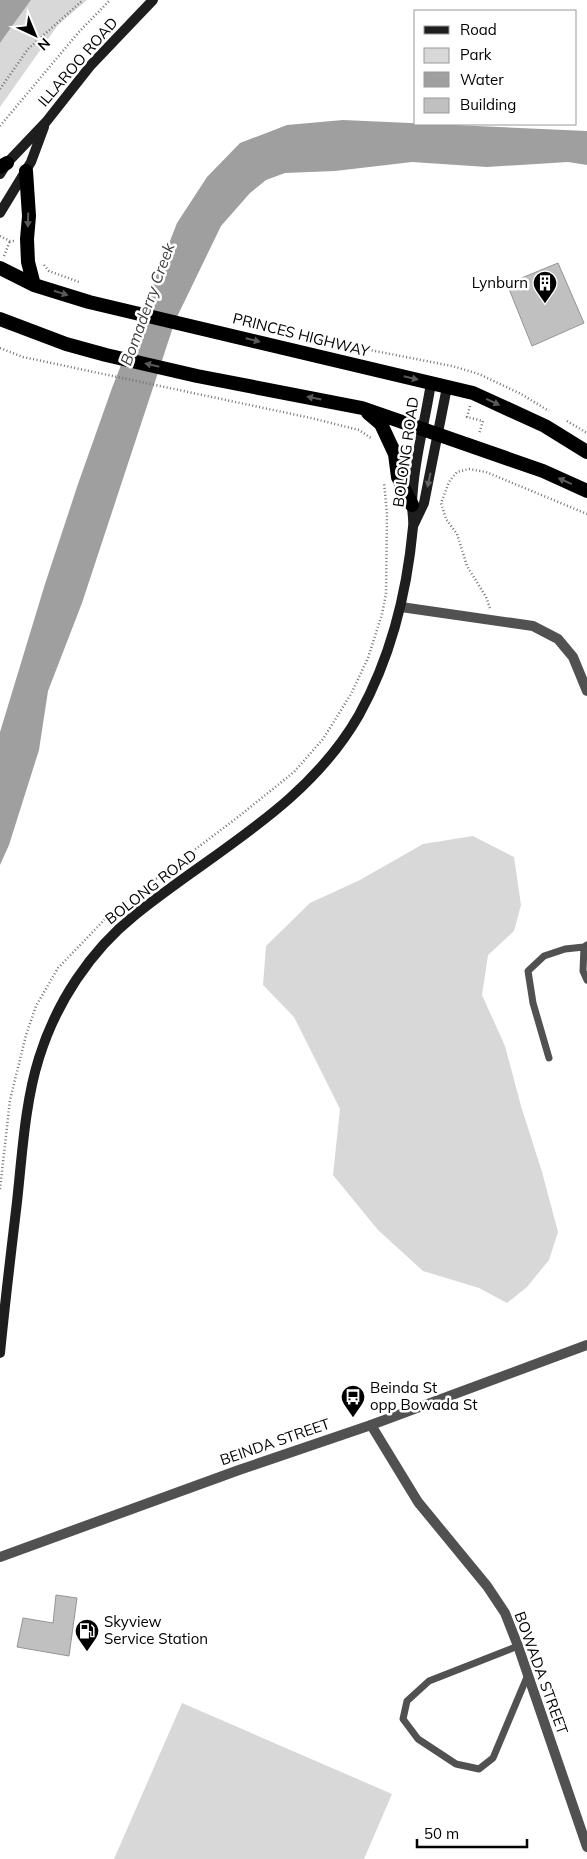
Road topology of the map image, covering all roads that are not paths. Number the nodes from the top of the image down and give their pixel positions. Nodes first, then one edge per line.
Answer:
1 (153, 0) edge
2 (46, 122) junction
3 (2, 168) edge
4 (26, 171) junction
5 (0, 213) edge
6 (0, 268) edge
7 (34, 285) junction
8 (0, 319) edge
9 (431, 383) junction
10 (447, 387) junction
11 (362, 408) junction
12 (430, 432) junction
13 (587, 452) edge
14 (587, 491) edge
15 (412, 505) junction
16 (414, 525) junction
17 (401, 607) junction
18 (587, 691) edge
19 (586, 946) edge
20 (587, 980) edge
21 (549, 1058) dead end
22 (587, 1345) edge
23 (0, 1353) edge
24 (371, 1425) junction
25 (0, 1557) edge
26 (518, 1646) junction
27 (527, 1677) junction
28 (587, 1847) edge

1 - 2 main road, ILLAROO ROAD
2 - 3 main road, ILLAROO ROAD
2 - 4 main road, ILLAROO ROAD
4 - 5 main road, ILLAROO ROAD
4 -> 7 highway
6 - 7 highway, PRINCES HIGHWAY
7 -> 9 highway, PRINCES HIGHWAY
11 -> 8 highway
9 - 10 highway, PRINCES HIGHWAY
9 - 12 main road, BOLONG ROAD
10 - 12 main road, BOLONG ROAD
10 -> 13 highway, PRINCES HIGHWAY
11 - 12 highway
11 - 15 highway
14 -> 12 highway
12 - 15 main road, BOLONG ROAD
12 -> 16 main road, BOLONG ROAD
15 - 16 main road, BOLONG ROAD
16 - 17 main road, BOLONG ROAD
17 - 18 street
17 - 23 main road, BOLONG ROAD
19 - 20 lane
19 - 21 lane
22 - 24 street, BEINDA STREET
24 - 25 street, BEINDA STREET
24 - 26 street, BOWADA STREET
26 - 27 street, BOWADA STREET
26 - 27 lane
27 - 28 street, BOWADA STREET

